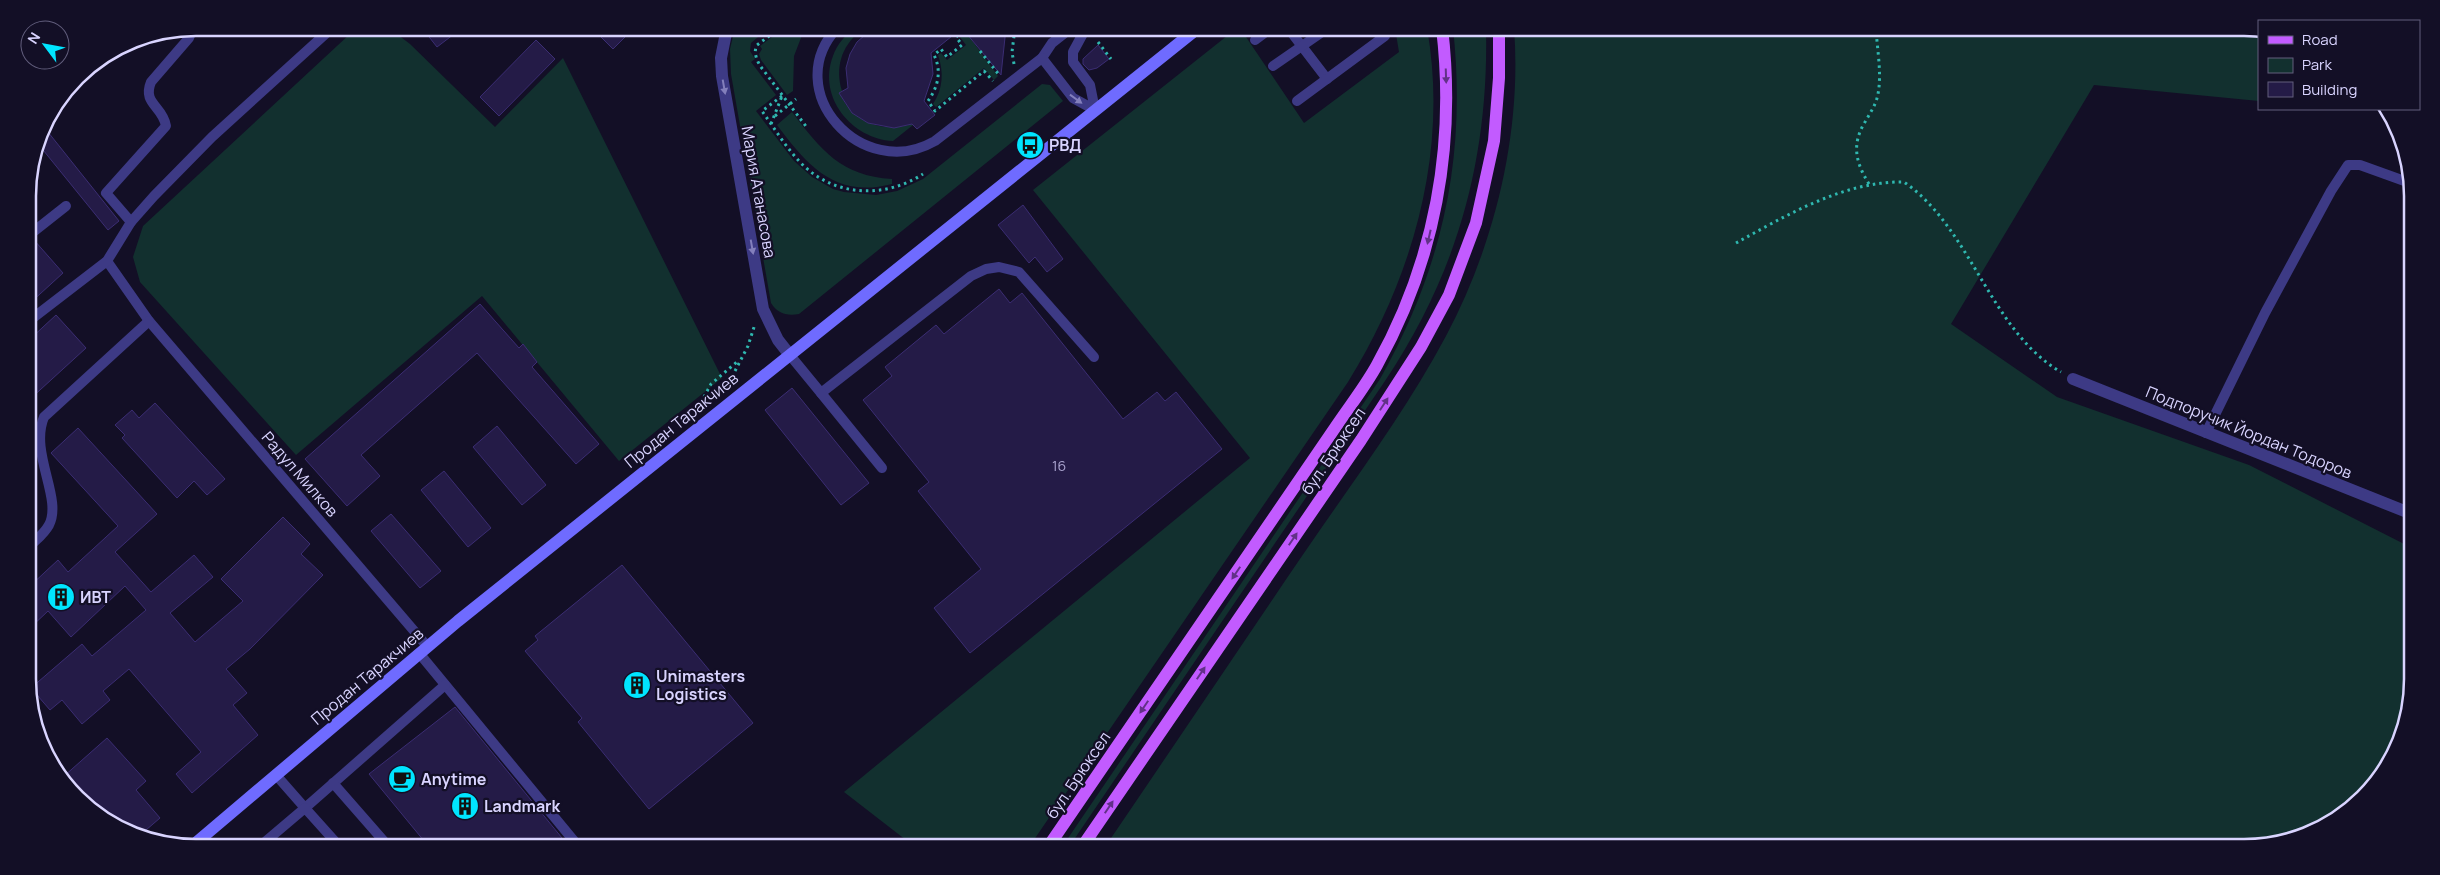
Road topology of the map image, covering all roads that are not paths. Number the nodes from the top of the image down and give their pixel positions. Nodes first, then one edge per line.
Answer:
1 (323, 36) edge
2 (725, 36) edge
3 (832, 36) edge
4 (1060, 36) edge
5 (1082, 36) edge
6 (1188, 36) edge
7 (1260, 36) edge
8 (1294, 36) edge
9 (1316, 36) edge
10 (1385, 36) dead end
11 (1443, 36) edge
12 (1499, 36) edge
13 (190, 37) edge
14 (1255, 40) dead end
15 (1302, 46) junction
16 (1042, 58) junction
17 (1273, 66) dead end
18 (1327, 79) junction
19 (1297, 101) dead end
20 (1095, 110) junction
21 (2402, 180) edge
22 (66, 206) dead end
23 (131, 222) junction
24 (37, 229) edge
25 (107, 261) junction
26 (37, 315) edge
27 (149, 321) junction
28 (789, 354) junction
29 (1094, 357) dead end
30 (2073, 380) road end
31 (821, 394) junction
32 (2206, 433) junction
33 (882, 468) dead end
34 (2404, 511) edge
35 (36, 540) edge
36 (423, 650) junction
37 (445, 685) junction
38 (276, 775) junction
39 (333, 783) junction
40 (305, 808) junction
41 (200, 839) edge
42 (269, 839) edge
43 (332, 839) edge
44 (381, 839) edge
45 (573, 839) edge
46 (1054, 839) edge
47 (1088, 839) edge

1 - 23 lane
2 -> 28 street, Мария Атанасова
3 - 16 lane
4 - 16 lane
5 - 20 lane
6 - 20 street, Продан Таракчиев
7 - 14 lane
8 - 15 lane
9 - 15 lane
10 - 18 lane
11 -> 46 main road, бул. Брюксел
47 -> 12 main road, бул. Брюксел
13 - 23 lane
15 - 17 lane
15 - 18 lane
16 -> 20 lane
18 - 19 lane
20 - 28 street, Продан Таракчиев
21 - 32 lane
22 - 24 lane
23 - 25 lane
25 - 26 lane
25 - 27 lane, Радул Милков
27 - 35 lane
27 - 36 lane, Радул Милков
28 - 31 lane
28 - 36 street, Продан Таракчиев
29 - 31 lane
30 - 32 street, Подпоручик Йордан Тодоров
31 - 33 lane
32 - 34 street, Подпоручик Йордан Тодоров
36 - 37 lane, Радул Милков
36 - 38 street, Продан Таракчиев
37 - 39 lane
37 - 45 lane, Радул Милков
38 - 40 lane
38 - 41 street, Продан Таракчиев
39 - 40 lane
39 - 44 lane
40 - 42 lane
40 - 43 lane

